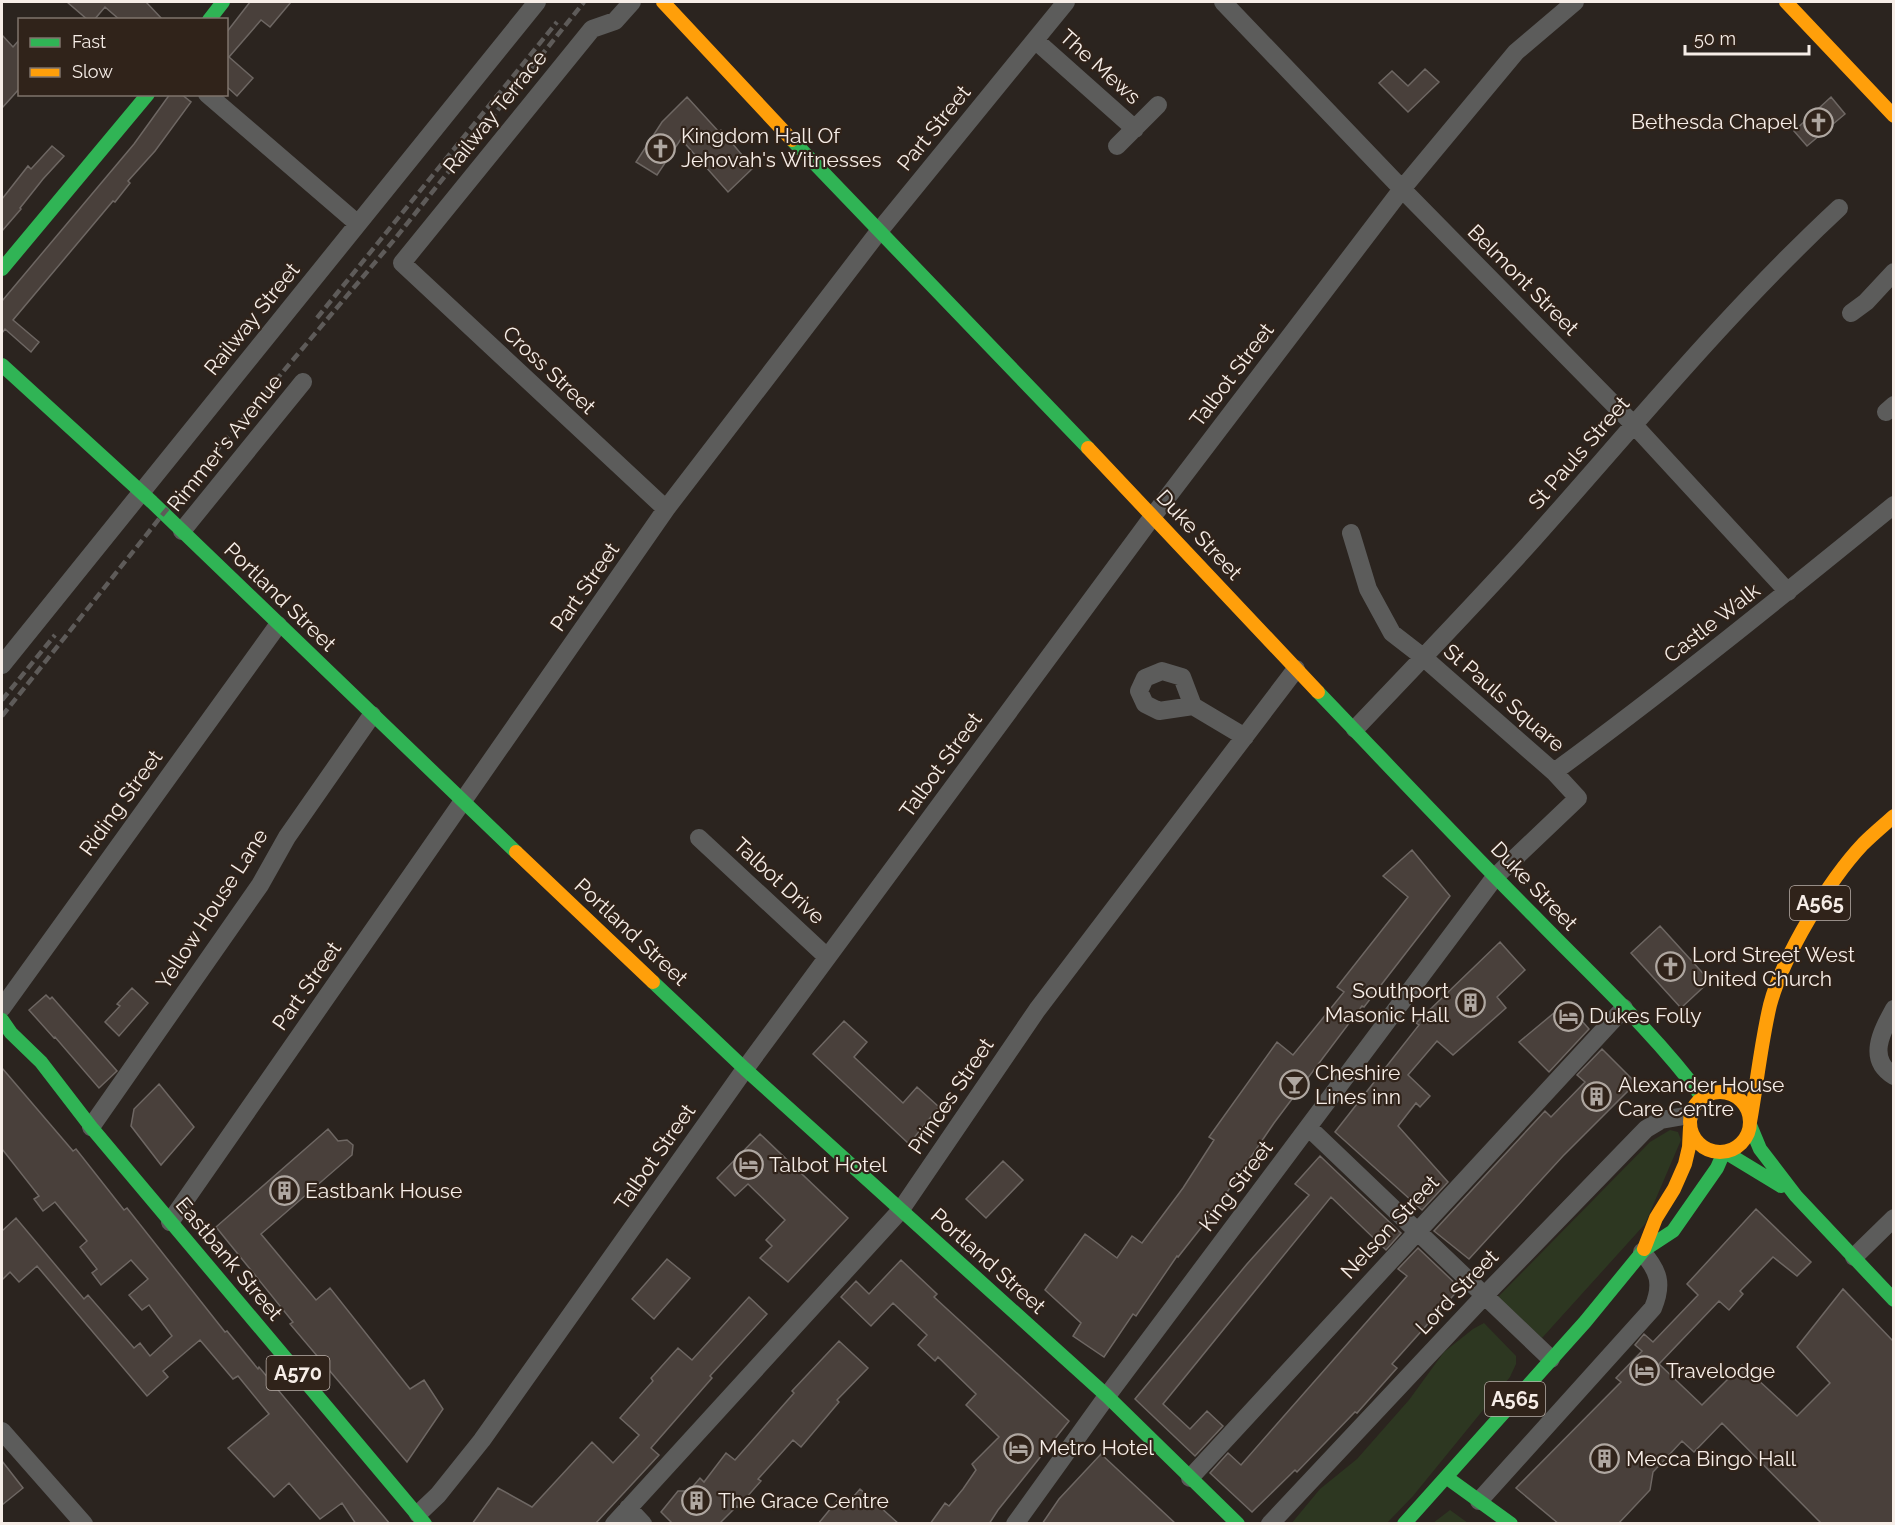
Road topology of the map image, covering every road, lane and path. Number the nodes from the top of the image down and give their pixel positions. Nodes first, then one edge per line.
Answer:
1 (222, 2) edge
2 (537, 2) edge
3 (632, 2) edge
4 (663, 2) edge
5 (1066, 2) edge
6 (1223, 2) edge
7 (1575, 2) edge
8 (1786, 2) edge
9 (210, 18) edge
10 (1035, 40) junction
11 (146, 96) edge
12 (209, 96) edge
13 (1158, 105) dead end
14 (1893, 116) edge
15 (1135, 129) junction
16 (1118, 146) dead end
17 (1402, 189) junction
18 (1839, 208) dead end
19 (358, 224) junction
20 (880, 230) junction
21 (402, 263) joint
22 (2, 269) edge
23 (1893, 272) edge
24 (1851, 313) dead end
25 (2, 365) edge
26 (303, 382) dead end
27 (1634, 425) junction
28 (140, 492) junction
29 (1893, 505) edge
30 (666, 509) junction
31 (1152, 516) junction
32 (182, 531) junction
33 (1351, 533) dead end
34 (1788, 592) junction
35 (278, 625) junction
36 (1423, 657) junction
37 (2, 665) edge
38 (1296, 669) junction
39 (1193, 706) dead end
40 (372, 715) junction
41 (1355, 729) junction
42 (1245, 737) junction
43 (1554, 772) junction
44 (463, 802) junction
45 (1893, 816) edge
46 (699, 838) dead end
47 (1495, 877) junction
48 (827, 957) junction
49 (1770, 1006) junction
50 (2, 1008) edge
51 (1624, 1008) junction
52 (1893, 1009) edge
53 (5, 1031) edge
54 (1748, 1050) dead end
55 (745, 1069) junction
56 (1893, 1076) edge
57 (1730, 1079) dead end
58 (1708, 1095) junction
59 (1690, 1121) junction
60 (1750, 1124) junction
61 (90, 1127) junction
62 (1308, 1127) junction
63 (1724, 1152) junction
64 (1796, 1196) junction
65 (900, 1210) junction
66 (1893, 1218) edge
67 (171, 1222) junction
68 (1416, 1230) junction
69 (1643, 1251) junction
70 (1854, 1257) junction
71 (1485, 1294) junction
72 (1893, 1300) edge
73 (1551, 1359) junction
74 (1107, 1396) junction
75 (2, 1431) edge
76 (1446, 1477) junction
77 (1190, 1478) junction
78 (1479, 1501) junction
79 (628, 1508) junction
80 (418, 1519) edge
81 (84, 1524) edge
82 (614, 1524) edge
83 (643, 1524) edge
84 (1015, 1524) edge
85 (1238, 1524) edge
86 (1270, 1524) edge
87 (1404, 1524) edge
88 (1511, 1524) edge

1 - 9 main road
2 - 19 street, Railway Street
3 - 21 street, Railway Terrace
4 - 20 main road, Duke Street
5 - 10 street, Part Street
6 - 17 street, Belmont Street
7 - 17 street, Talbot Street
8 - 14 main road
10 - 15 street, The Mews
10 - 20 street, Part Street
11 - 22 main road
12 - 19 street
13 - 15 street, The Mews
15 - 16 street, The Mews
17 - 27 street, Belmont Street
17 - 31 street, Talbot Street
18 - 27 street, St Pauls Street
19 - 28 street, Railway Street
20 - 30 street, Part Street
20 - 31 main road, Duke Street
21 - 30 street, Cross Street
23 - 24 street
25 - 28 main road, Portland Street
26 - 32 street, Rimmer's Avenue
27 - 34 street, Belmont Street
27 - 36 street, St Pauls Street
28 - 32 main road, Portland Street
28 - 37 street, Railway Street
29 - 34 street, Castle Walk
30 - 44 street, Part Street
31 - 38 main road, Duke Street
31 - 48 street, Talbot Street
32 - 35 main road, Portland Street
33 - 36 street, St Pauls Square
34 - 43 street, Castle Walk
35 - 40 main road, Portland Street
35 - 50 street, Riding Street
36 - 41 street, St Pauls Street
36 - 43 street, St Pauls Square
38 - 41 main road, Duke Street
38 - 42 street, Princes Street
39 - 42 street
40 - 44 main road, Portland Street
40 - 61 street, Yellow House Lane
41 - 47 main road, Duke Street
42 - 65 street, Princes Street
43 - 47 street, St Pauls Square
44 - 55 main road, Portland Street
44 - 67 street, Part Street
45 - 49 main road, A565
46 - 48 street, Talbot Drive
47 - 51 main road, Duke Street
47 - 62 street, King Street
48 - 55 street, Talbot Street
49 - 54 main road, A565
49 - 60 main road, A565
51 - 58 main road, Duke Street
51 - 68 street, Nelson Street
52 - 56 street
53 - 61 main road, Eastbank Street / A570
55 - 65 main road, Portland Street
55 - 80 street, Talbot Street
57 - 58 main road, A565
58 - 59 main road, A565
58 - 60 main road
59 - 63 main road
59 - 69 main road, A565
59 - 71 street, Lord Street
60 - 63 main road, A565
60 - 64 main road
61 - 67 main road, Eastbank Street / A570
62 - 68 street
62 - 74 street, King Street
63 - 64 main road
63 - 69 main road, A565
64 - 70 main road
65 - 74 main road, Portland Street
65 - 79 street, Princes Street
66 - 70 street
67 - 80 main road, Eastbank Street / A570
68 - 71 street
68 - 77 street, Nelson Street
69 - 73 main road, A565
69 - 78 street
70 - 72 main road
71 - 73 street
71 - 86 street, Lord Street
73 - 76 main road, A565
74 - 77 main road, Portland Street
74 - 84 street, King Street
75 - 81 street
76 - 78 main road
76 - 87 main road, A565
77 - 85 main road, Portland Street
78 - 88 main road
79 - 82 street, Princes Street
79 - 83 street

